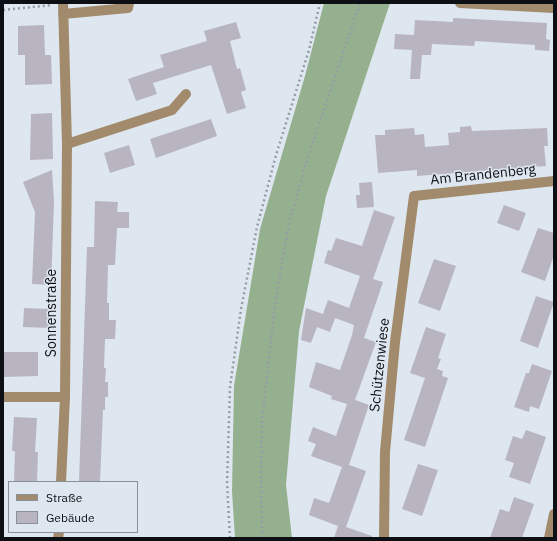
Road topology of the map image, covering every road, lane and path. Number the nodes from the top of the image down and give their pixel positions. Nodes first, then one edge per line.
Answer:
1 (129, 3) edge
2 (320, 3) edge
3 (360, 3) edge
4 (460, 3) edge
5 (63, 7) edge
6 (554, 8) edge
7 (3, 10) edge
8 (186, 94) dead end
9 (67, 144) junction
10 (554, 181) edge
11 (414, 196) joint
12 (3, 397) edge
13 (65, 397) junction
14 (61, 481) edge
15 (554, 514) edge
16 (551, 535) edge
17 (230, 538) edge
18 (262, 538) edge
19 (384, 538) edge

1 - 5 street
2 - 17 path
3 - 18 path
4 - 6 street
5 - 7 path
5 - 9 street, Sonnenstraße
8 - 9 street
9 - 13 street, Sonnenstraße
10 - 11 street, Am Brandenberg
11 - 19 street, Schützenwiese
12 - 13 street
13 - 14 street, Sonnenstraße
15 - 16 street

